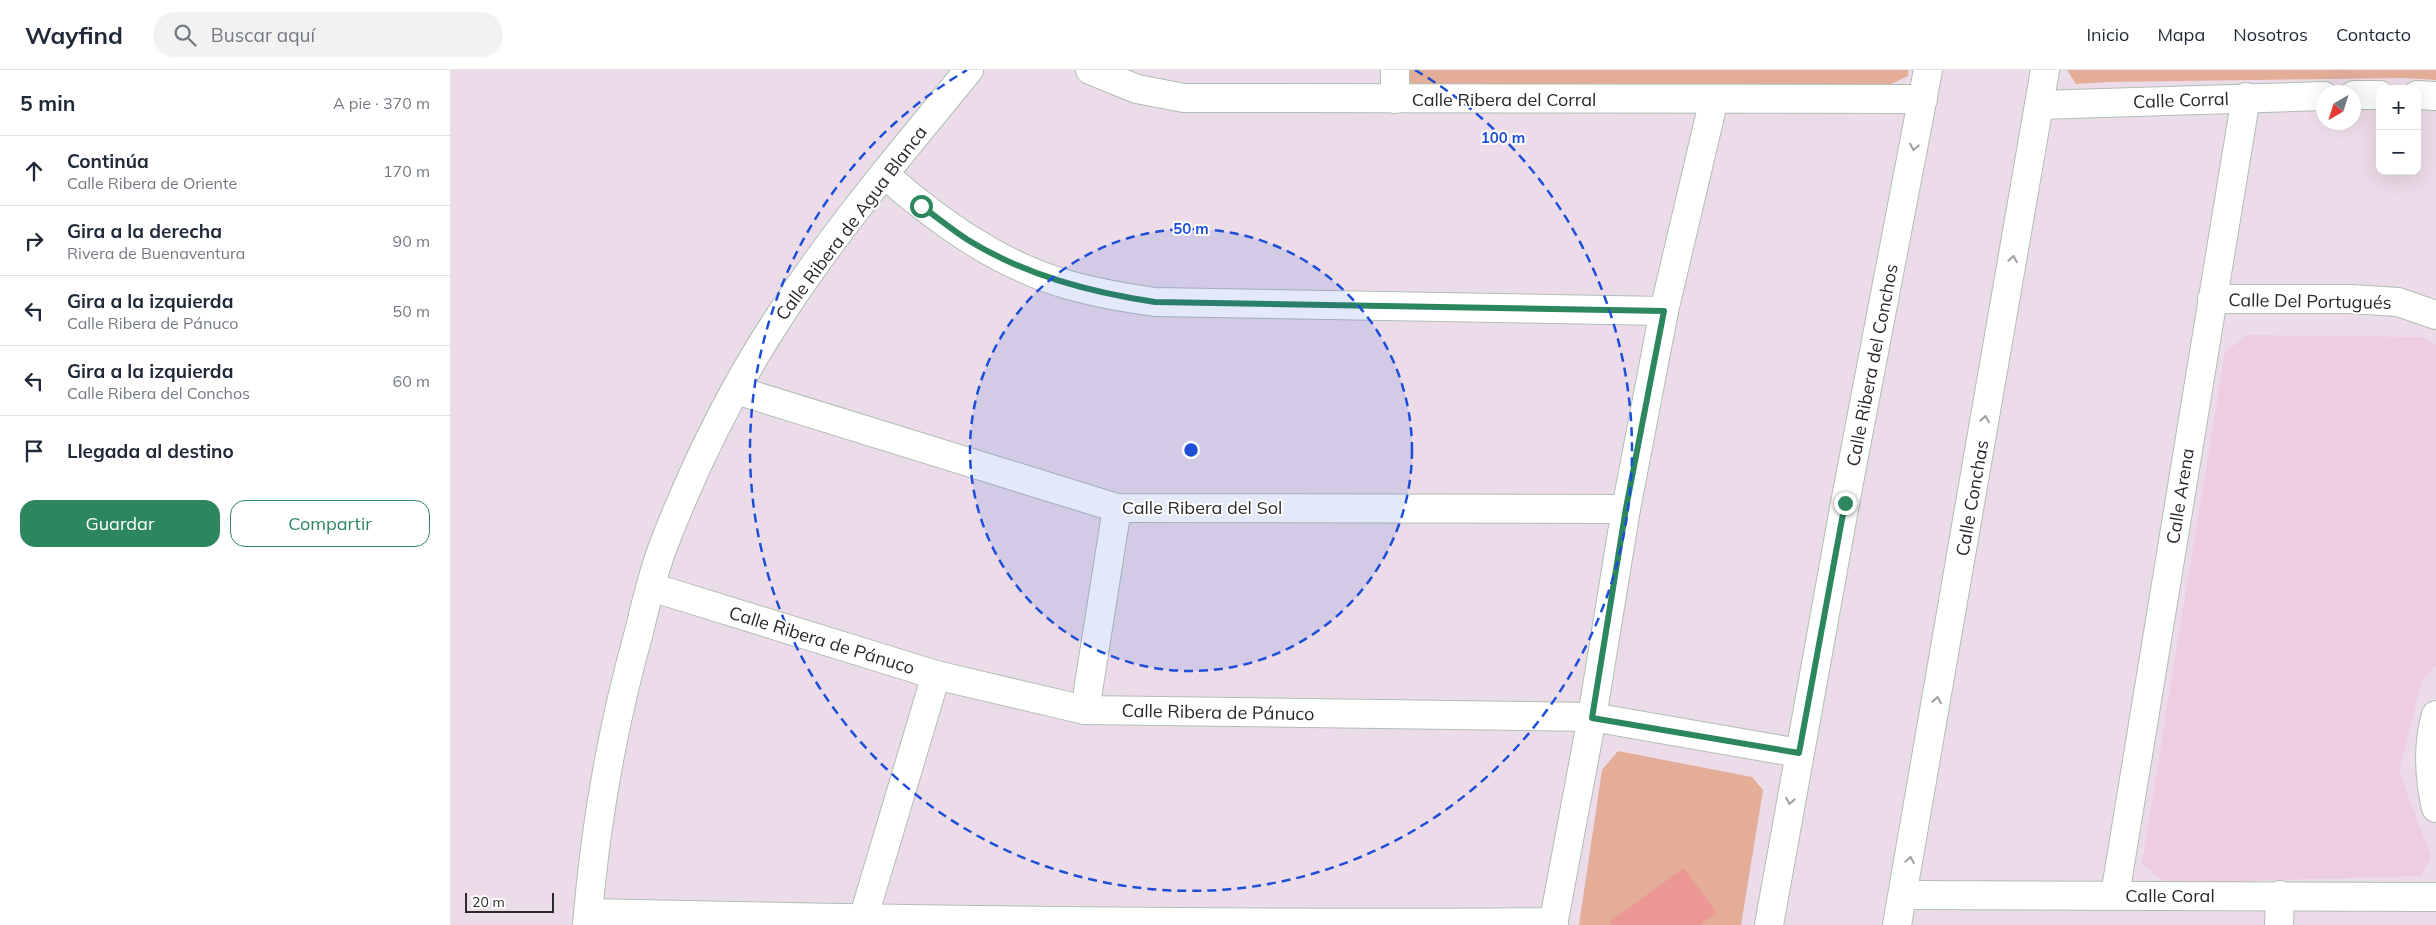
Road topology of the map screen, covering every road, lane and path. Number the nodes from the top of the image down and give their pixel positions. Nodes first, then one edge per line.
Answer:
1 (969, 70) edge
2 (1090, 70) edge
3 (1395, 70) edge
4 (1928, 70) edge
5 (2045, 70) edge
6 (2361, 95) edge
7 (2376, 95) edge
8 (2421, 95) edge
9 (2316, 96) edge
10 (2436, 96) edge
11 (2246, 98) junction
12 (1714, 99) junction
13 (1923, 99) junction
14 (1395, 100) junction
15 (2039, 105) junction
16 (884, 174) junction
17 (2212, 299) junction
18 (1664, 311) junction
19 (2436, 315) edge
20 (736, 390) junction
21 (1117, 508) junction
22 (1626, 508) junction
23 (651, 587) junction
24 (936, 674) junction
25 (1085, 710) junction
26 (2436, 715) edge
27 (1592, 718) junction
28 (1799, 753) junction
29 (2436, 808) edge
30 (1904, 895) junction
31 (2115, 895) junction
32 (2280, 895) junction
33 (2436, 897) edge
34 (588, 919) edge
35 (863, 919) junction
36 (1345, 924) edge
37 (1554, 924) edge
38 (1769, 925) edge
39 (1898, 925) edge
40 (2279, 925) edge

1 - 16 street, Calle Ribera de Agua Blanca
2 - 14 street, Calle Ribera del Corral
3 - 14 street
4 - 13 street, Calle Ribera del Conchos
5 - 15 street, Calle Conchas
6 - 7 street
8 - 10 street
9 - 11 street, Calle Corral
11 - 15 street, Calle Corral
11 - 17 street, Calle Arena
12 - 13 street, Calle Ribera del Corral
12 - 14 street, Calle Ribera del Corral
12 - 18 street
13 -> 28 street, Calle Ribera del Conchos
30 -> 15 street, Calle Conchas
16 - 18 street
16 - 20 street, Calle Ribera de Agua Blanca
17 - 19 street, Calle Del Portugués
17 - 31 street, Calle Arena
18 - 22 street
20 - 21 street, Calle Ribera del Sol
20 - 23 street, Calle Ribera de Agua Blanca
21 - 22 street, Calle Ribera del Sol
21 - 25 street
22 - 27 street
23 - 24 street, Calle Ribera de Pánuco
23 - 34 street, Calle Ribera de Agua Blanca
24 - 25 street, Calle Ribera de Pánuco
24 - 35 street
25 - 27 street, Calle Ribera de Pánuco
26 - 29 street
27 - 28 street, Calle Ribera de Pánuco
27 - 37 street
28 -> 38 street, Calle Ribera del Conchos
30 - 31 street, Calle Coral
30 - 39 street, Calle Conchas
31 - 32 street, Calle Coral
32 - 33 street, Calle Coral
32 - 40 street
34 - 35 street
35 - 36 street
36 - 37 street

